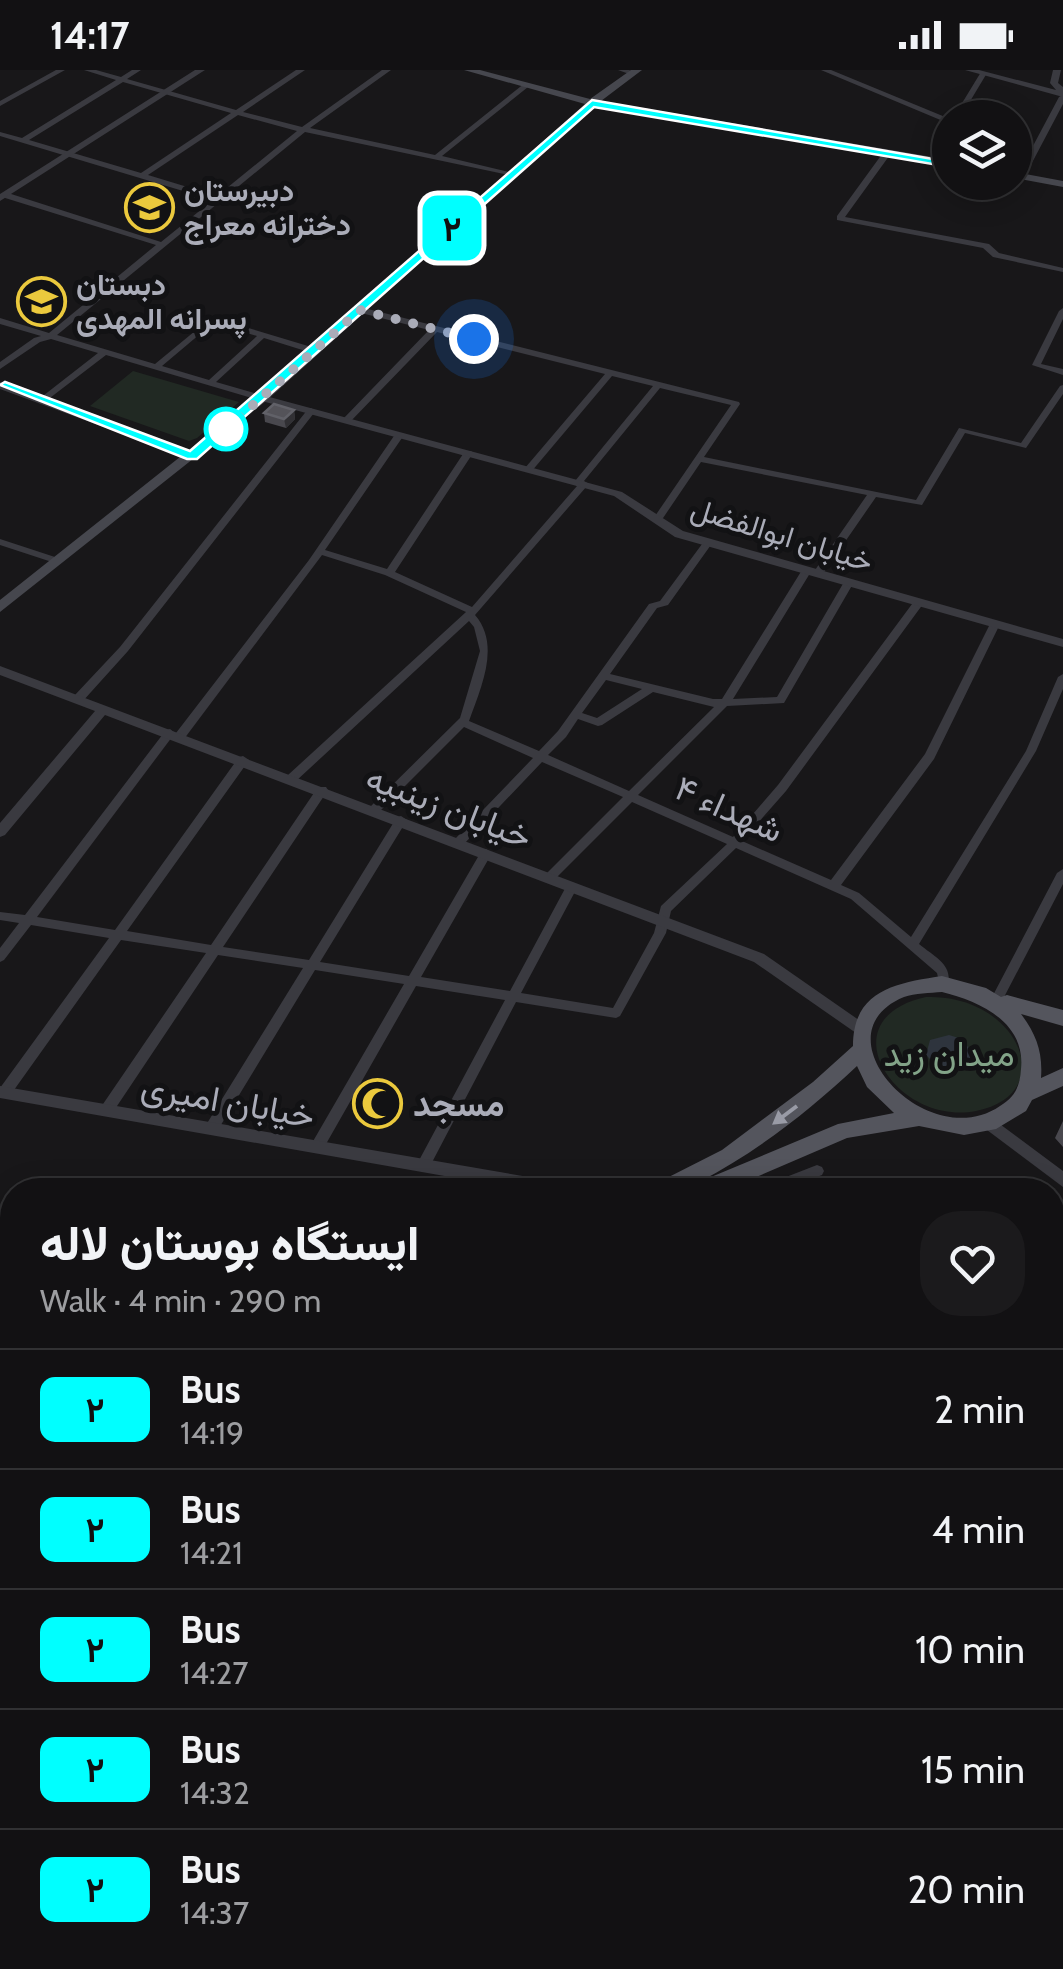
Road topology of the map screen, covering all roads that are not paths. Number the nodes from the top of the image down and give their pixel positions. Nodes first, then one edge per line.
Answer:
1 (61, 70) edge
2 (88, 70) edge
3 (137, 70) edge
4 (200, 70) edge
5 (302, 70) edge
6 (386, 70) edge
7 (469, 70) edge
8 (825, 70) edge
9 (970, 70) edge
10 (1057, 70) edge
11 (630, 71) edge
12 (997, 73) edge
13 (983, 74) junction
14 (122, 80) junction
15 (526, 85) junction
16 (611, 89) junction
17 (166, 92) junction
18 (1063, 94) edge
19 (564, 96) junction
20 (966, 100) edge
21 (592, 103) junction
22 (0, 104) edge
23 (932, 112) edge
24 (237, 113) junction
25 (574, 119) junction
26 (303, 130) junction
27 (0, 134) edge
28 (24, 141) junction
29 (888, 152) junction
30 (68, 154) junction
31 (1032, 155) edge
32 (437, 157) junction
33 (932, 160) edge
34 (512, 174) junction
35 (142, 176) junction
36 (1032, 178) edge
37 (1063, 184) edge
38 (2, 195) edge
39 (219, 199) junction
40 (162, 246) junction
41 (1063, 270) edge
42 (360, 310) junction
43 (1063, 311) edge
44 (0, 321) edge
45 (435, 329) junction
46 (264, 335) junction
47 (50, 336) junction
48 (315, 351) junction
49 (104, 352) junction
50 (0, 366) edge
51 (156, 367) junction
52 (1063, 372) edge
53 (610, 373) junction
54 (210, 383) junction
55 (658, 384) junction
56 (0, 385) edge
57 (1063, 388) edge
58 (262, 398) junction
59 (42, 401) junction
60 (1049, 408) junction
61 (311, 411) junction
62 (1063, 413) edge
63 (346, 420) junction
64 (400, 435) junction
65 (468, 454) junction
66 (192, 456) junction
67 (698, 459) junction
68 (528, 470) junction
69 (581, 484) junction
70 (873, 494) junction
71 (658, 519) junction
72 (0, 542) edge
73 (708, 542) junction
74 (320, 551) junction
75 (58, 561) junction
76 (812, 572) junction
77 (389, 573) junction
78 (849, 582) junction
79 (919, 602) junction
80 (0, 607) edge
81 (471, 613) junction
82 (995, 624) junction
83 (1063, 643) edge
84 (0, 670) edge
85 (603, 676) junction
86 (1063, 677) edge
87 (652, 688) junction
88 (78, 699) junction
89 (723, 703) junction
90 (104, 708) junction
91 (576, 715) junction
92 (462, 722) junction
93 (175, 735) junction
94 (541, 757) junction
95 (243, 760) junction
96 (292, 778) junction
97 (322, 790) junction
98 (630, 796) junction
99 (374, 810) junction
100 (401, 820) junction
101 (0, 832) edge
102 (734, 841) junction
103 (458, 842) junction
104 (486, 853) junction
105 (1063, 873) edge
106 (550, 878) junction
107 (834, 885) junction
108 (572, 886) junction
109 (0, 916) edge
110 (28, 920) junction
111 (662, 920) junction
112 (117, 934) junction
113 (912, 945) junction
114 (214, 950) junction
115 (0, 956) edge
116 (312, 965) junction
117 (413, 981) junction
118 (944, 984) junction
119 (513, 996) junction
120 (996, 1001) junction
121 (1063, 1018) edge
122 (861, 1029) junction
123 (860, 1052) junction
124 (1063, 1076) edge
125 (2, 1092) edge
126 (1032, 1092) junction
127 (106, 1111) junction
128 (918, 1118) junction
129 (990, 1122) junction
130 (211, 1129) junction
131 (317, 1147) junction
132 (423, 1166) junction
133 (817, 1170) dead end
134 (732, 1175) junction
135 (493, 1178) edge
136 (687, 1178) edge
137 (726, 1178) edge
138 (736, 1178) edge
139 (797, 1178) edge
140 (1060, 1178) edge

1 - 22 street
2 - 14 street
3 - 14 street
4 - 17 street
5 - 24 street
6 - 26 street
7 - 15 main road
8 - 23 street
9 - 13 street
10 - 18 street
11 - 16 main road
12 - 13 street
12 - 18 street
13 - 20 street
14 - 17 street
14 - 28 street
15 - 19 main road
15 - 32 street
16 - 19 main road
16 - 21 main road
17 - 24 street
17 - 30 street
18 - 31 street
19 - 21 main road
19 - 25 main road
21 - 25 main road
21 - 29 main road
24 - 26 street
24 - 35 street
25 - 34 main road
26 - 32 street
26 - 39 street
27 - 28 street
28 - 30 street
29 - 33 main road
29 - 41 street
30 - 35 street
30 - 38 street
32 - 34 street
34 - 42 main road
35 - 39 street
36 - 37 main road
38 - 40 street
39 - 40 street
40 - 47 street
42 - 45 street
42 - 48 main road
43 - 52 street
44 - 47 street
45 - 53 street
45 - 63 street
46 - 48 street
46 - 51 street
46 - 54 street
47 - 49 street
47 - 50 street
48 - 58 main road
49 - 51 street
49 - 59 street
51 - 54 street
53 - 55 street
53 - 68 street
54 - 58 street
55 - 67 street
55 - 69 street
56 - 59 street
57 - 60 street
58 - 61 street, خیابان ابوالفضل
58 - 66 main road
59 - 66 street
60 - 62 street
60 - 70 street
61 - 63 street, خیابان ابوالفضل
61 - 88 street
63 - 64 street, خیابان ابوالفضل
64 - 65 street, خیابان ابوالفضل
64 - 74 street
65 - 68 street, خیابان ابوالفضل
65 - 77 street
66 - 75 main road
67 - 70 street
67 - 71 street
68 - 69 street, خیابان ابوالفضل
69 - 71 street, خیابان ابوالفضل
69 - 81 street
70 - 76 street
71 - 73 street, خیابان ابوالفضل
72 - 75 street
73 - 76 street, خیابان ابوالفضل
73 - 85 street
74 - 77 street
74 - 93 street
75 - 80 main road
76 - 78 street, خیابان ابوالفضل
76 - 89 street
77 - 81 street
78 - 79 street, خیابان ابوالفضل
78 - 89 street
79 - 82 street, خیابان ابوالفضل
79 - 102 street
81 - 92 street
81 - 96 street
82 - 83 street, خیابان ابوالفضل
82 - 107 street
84 - 88 street, خیابان زینبیه
85 - 87 street
85 - 91 street
86 - 113 street
87 - 89 street
87 - 91 street
88 - 90 street, خیابان زینبیه
89 - 98 street
90 - 93 street, خیابان زینبیه
90 - 101 street
91 - 94 street
92 - 94 street, شهداء ۴
92 - 99 street
93 - 95 street, خیابان زینبیه
93 - 110 street
94 - 98 street, شهداء ۴
94 - 103 street
95 - 96 street, خیابان زینبیه
95 - 112 street
96 - 97 street, خیابان زینبیه
97 - 99 street, خیابان زینبیه
97 - 114 street
98 - 102 street, شهداء ۴
98 - 106 street
99 - 100 street, خیابان زینبیه
100 - 103 street, خیابان زینبیه
100 - 116 street
102 - 107 street, شهداء ۴
102 - 111 street
103 - 104 street, خیابان زینبیه
104 - 106 street, خیابان زینبیه
104 - 117 street
105 - 120 street
106 - 108 street, خیابان زینبیه
107 - 113 street, شهداء ۴
108 - 111 street, خیابان زینبیه
108 - 119 street
109 - 110 street
110 - 112 street
110 - 115 street
111 - 119 street
111 - 122 street, خیابان زینبیه
112 - 114 street
112 - 125 street
113 - 118 street, شهداء ۴
114 - 116 street
114 - 127 street
116 - 117 street
116 - 130 street
117 - 119 street
117 - 131 street
118 - 120 main road
118 - 122 main road
119 - 132 street
120 - 121 main road
120 - 126 main road
122 - 123 main road
123 - 128 main road
123 -> 136 main road
124 - 126 main road
125 - 127 street, خیابان امیری
126 - 129 main road
127 - 130 street, خیابان امیری
128 - 129 main road
128 - 134 main road
129 - 140 street
130 - 131 street, خیابان امیری
131 - 132 street, خیابان امیری
132 - 135 street, خیابان امیری
133 - 139 street
134 - 137 main road
134 - 138 street

